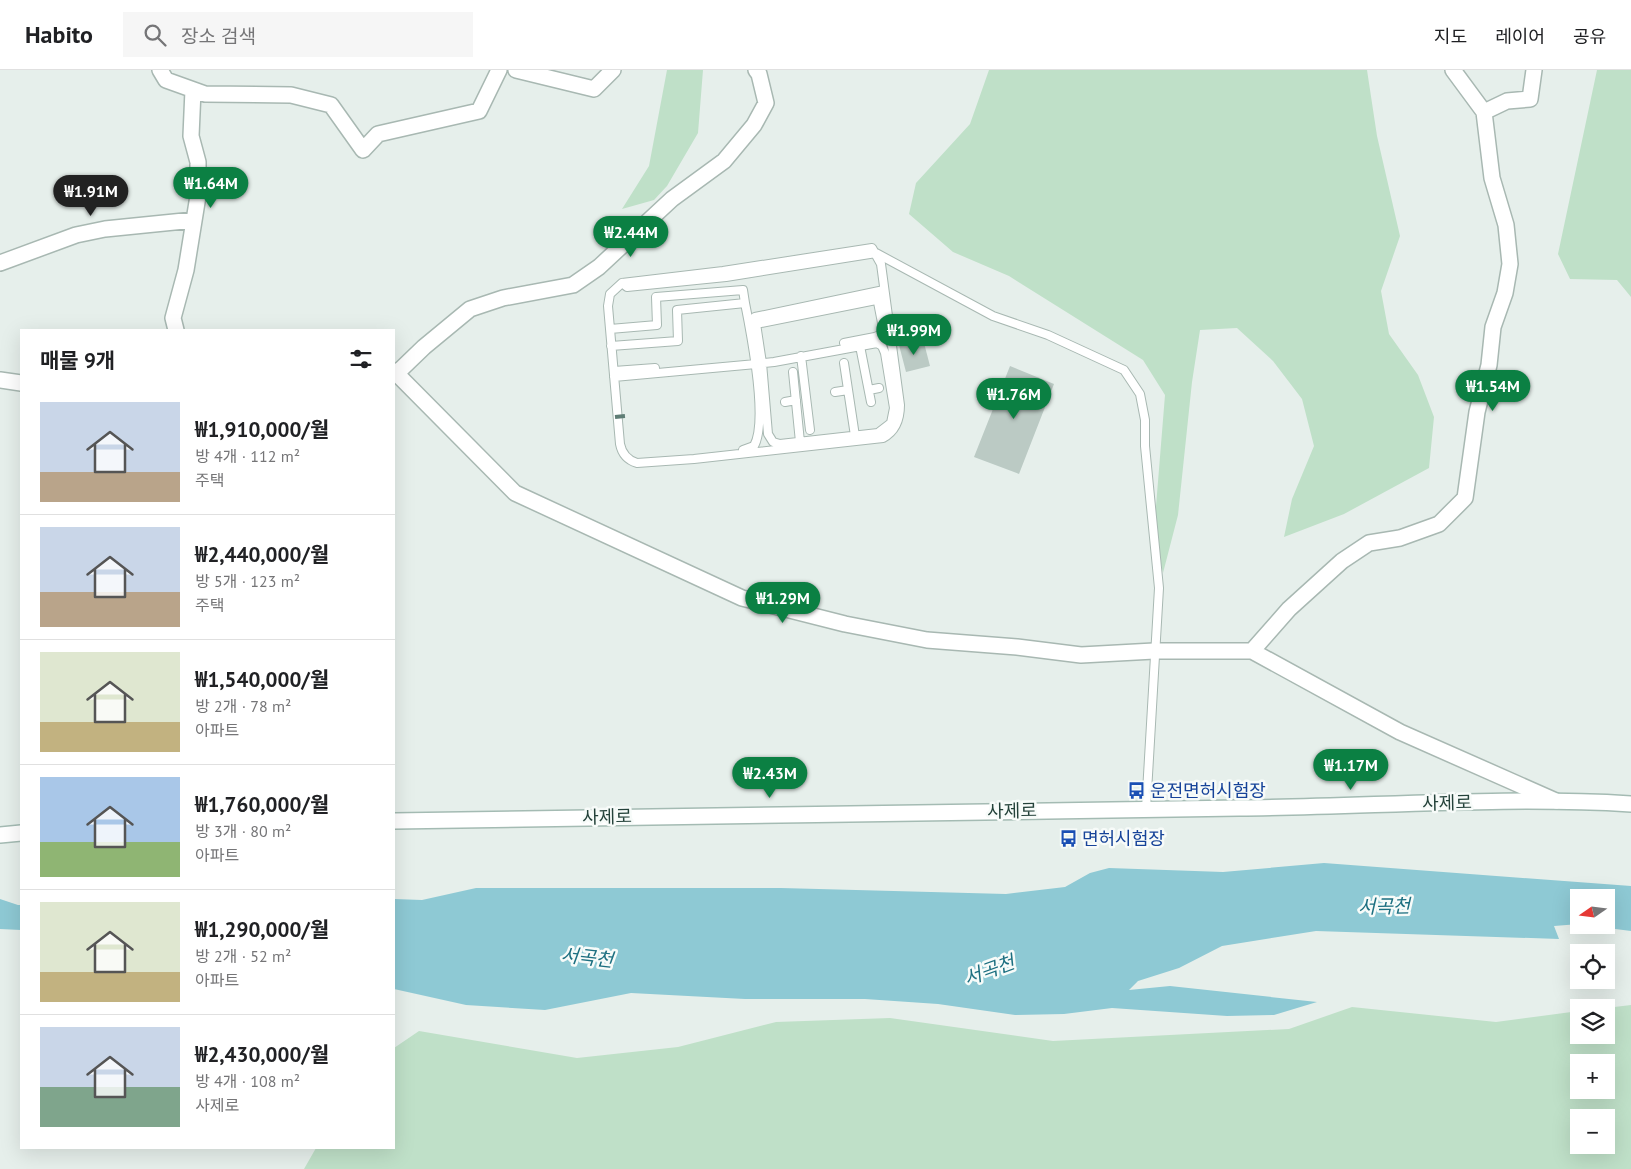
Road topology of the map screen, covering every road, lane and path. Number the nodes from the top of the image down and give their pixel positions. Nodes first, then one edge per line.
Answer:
1 (160, 70) edge
2 (499, 70) edge
3 (516, 70) edge
4 (613, 70) edge
5 (756, 70) edge
6 (1453, 70) edge
7 (1534, 70) edge
8 (193, 90) junction
9 (1484, 112) junction
10 (194, 220) junction
11 (874, 251) junction
12 (0, 263) edge
13 (881, 295) junction
14 (745, 303) junction
15 (176, 329) edge
16 (610, 329) junction
17 (611, 346) junction
18 (860, 346) junction
19 (802, 356) junction
20 (759, 362) junction
21 (844, 363) dead end
22 (395, 372) edge
23 (793, 372) dead end
24 (616, 374) junction
25 (0, 380) edge
26 (20, 383) edge
27 (880, 388) dead end
28 (848, 390) junction
29 (868, 390) junction
30 (834, 392) dead end
31 (796, 400) junction
32 (785, 402) dead end
33 (870, 402) dead end
34 (810, 430) dead end
35 (855, 436) junction
36 (800, 442) junction
37 (1154, 650) junction
38 (1252, 652) junction
39 (1556, 801) junction
40 (1631, 804) edge
41 (1146, 809) junction
42 (395, 821) edge
43 (20, 833) edge
44 (0, 835) edge

1 - 8 street
2 - 8 street
3 - 4 street
5 - 22 street
6 - 9 street
7 - 9 street
8 - 10 street
9 - 38 street
10 - 12 street
10 - 15 street
11 - 13 lane
11 - 16 lane
11 - 37 lane
13 - 20 lane
13 - 20 lane
13 - 24 lane
14 - 16 lane
14 - 17 lane
14 - 20 lane
16 - 17 lane
17 - 24 lane
18 - 19 lane
18 - 29 lane
18 - 35 lane
19 - 20 lane
19 - 34 lane
20 - 24 lane
20 - 24 lane
20 - 36 lane
21 - 28 lane
22 - 37 street
23 - 31 lane
25 - 26 street
27 - 29 lane
28 - 30 lane
28 - 35 lane
29 - 33 lane
31 - 32 lane
31 - 36 lane
35 - 36 lane
37 - 38 street
37 - 41 lane
38 - 39 street
39 - 40 street, 사제로
39 - 41 street, 사제로
41 - 42 street, 사제로
43 - 44 street

